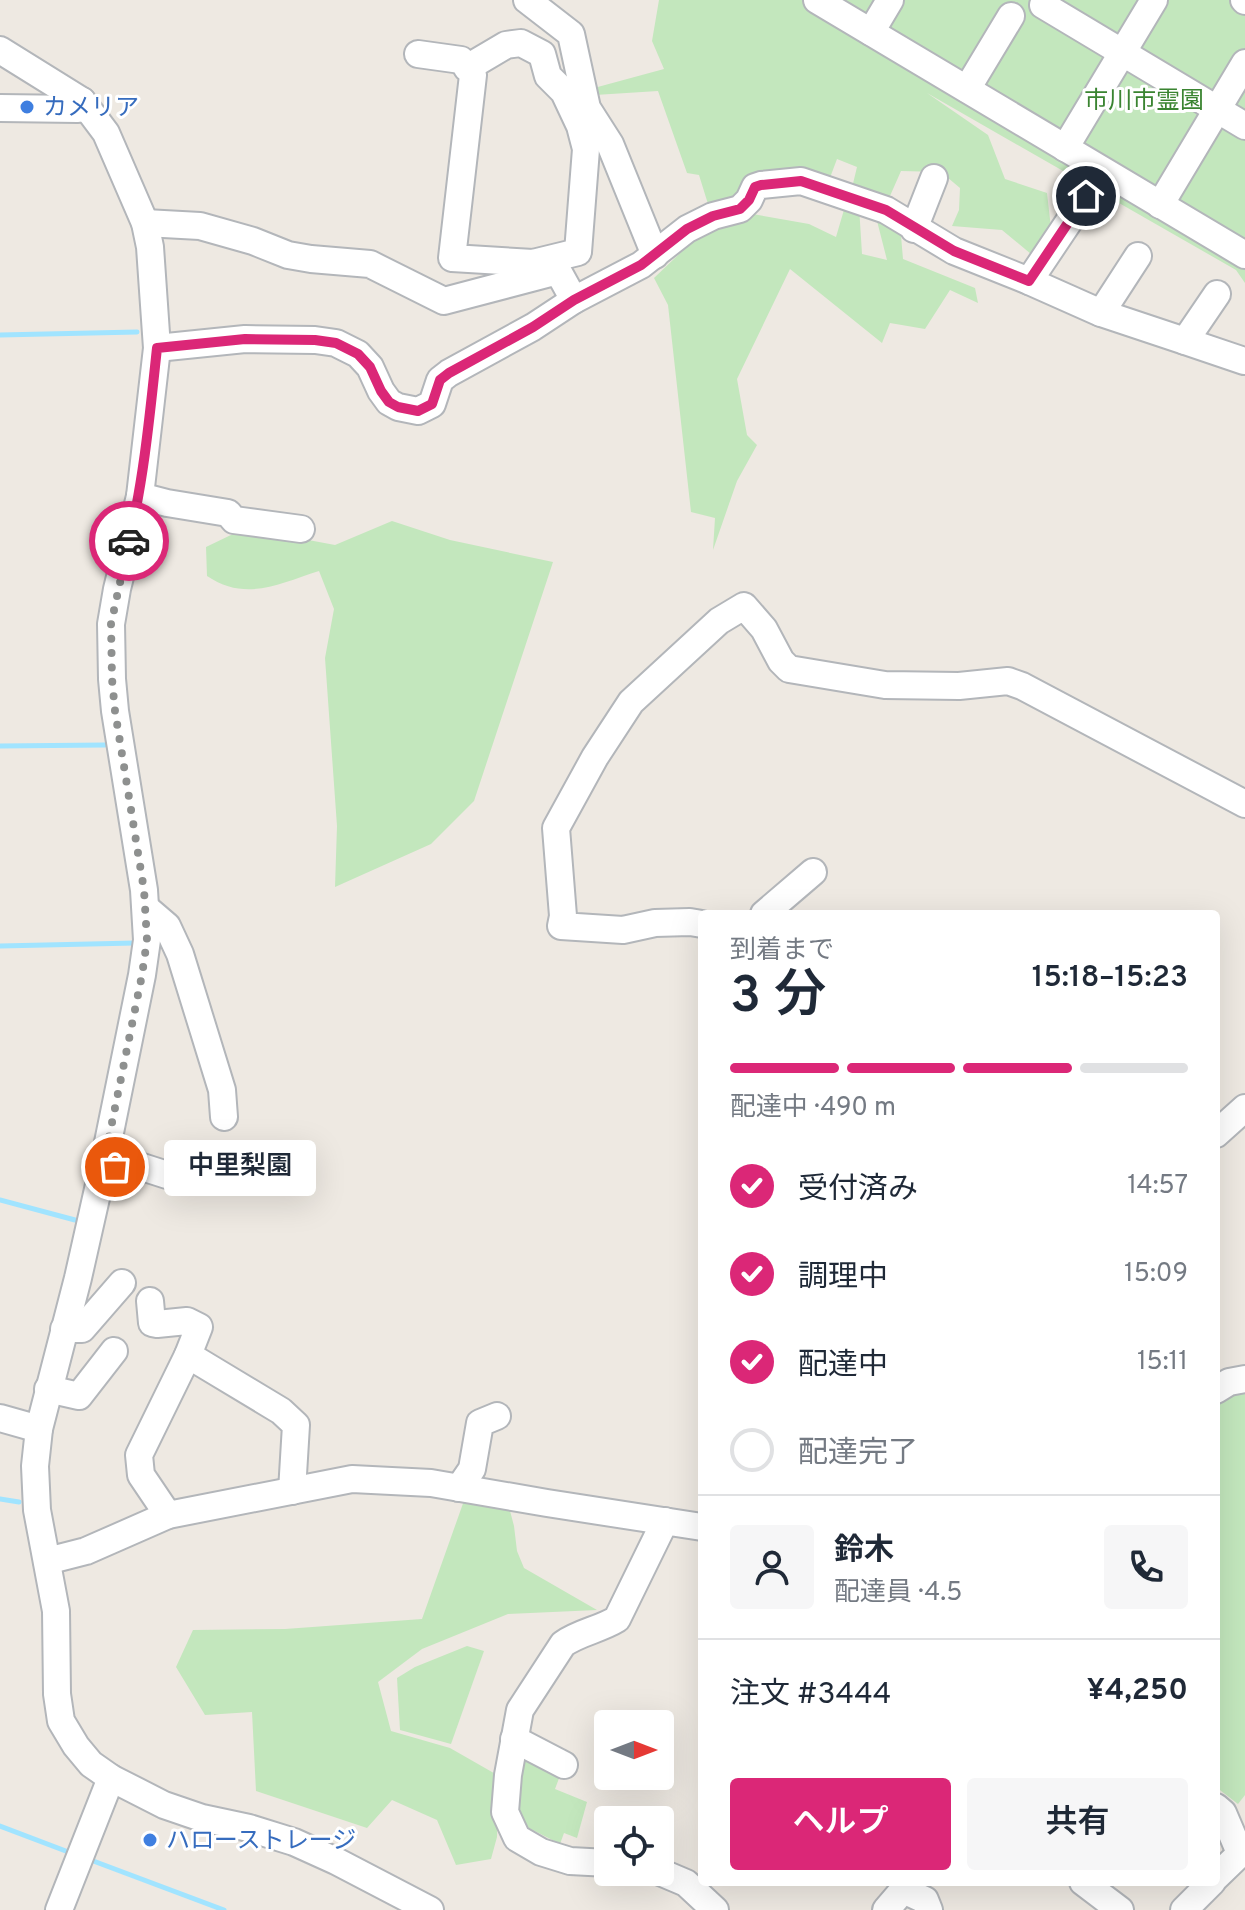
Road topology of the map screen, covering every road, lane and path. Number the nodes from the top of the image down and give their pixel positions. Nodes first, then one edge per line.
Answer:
1 (529, 0) edge
2 (817, 0) edge
3 (890, 0) edge
4 (1154, 0) edge
5 (1044, 3) edge
6 (1005, 8) edge
7 (871, 32) junction
8 (0, 50) edge
9 (1122, 53) junction
10 (418, 54) dead end
11 (1245, 63) edge
12 (467, 68) junction
13 (967, 89) junction
14 (82, 101) junction
15 (0, 108) edge
16 (1217, 110) junction
17 (1245, 126) edge
18 (1065, 148) junction
19 (934, 178) dead end
20 (1086, 196) dead end
21 (1160, 205) junction
22 (145, 223) junction
23 (914, 229) junction
24 (578, 252) junction
25 (655, 255) junction
26 (1245, 255) edge
27 (1138, 256) dead end
28 (452, 258) junction
29 (558, 271) junction
30 (1029, 281) junction
31 (422, 289) junction
32 (1217, 294) dead end
33 (574, 300) junction
34 (1101, 313) junction
35 (1185, 341) junction
36 (157, 348) junction
37 (1244, 361) edge
38 (140, 496) junction
39 (301, 529) dead end
40 (1245, 804) edge
41 (813, 872) dead end
42 (146, 908) junction
43 (769, 910) edge
44 (698, 923) edge
45 (1245, 1108) edge
46 (224, 1117) dead end
47 (1220, 1130) edge
48 (103, 1167) junction
49 (167, 1175) dead end
50 (122, 1283) dead end
51 (150, 1301) dead end
52 (64, 1329) junction
53 (114, 1351) dead end
54 (188, 1355) junction
55 (1245, 1379) edge
56 (1220, 1388) edge
57 (48, 1389) junction
58 (497, 1416) dead end
59 (0, 1418) edge
60 (39, 1429) junction
61 (459, 1488) junction
62 (292, 1491) junction
63 (168, 1515) junction
64 (665, 1521) junction
65 (698, 1526) edge
66 (47, 1561) junction
67 (514, 1739) junction
68 (564, 1765) dead end
69 (111, 1778) junction
70 (1220, 1810) edge
71 (1242, 1851) edge
72 (594, 1862) edge
73 (1220, 1873) edge
74 (674, 1878) edge
75 (1088, 1886) edge
76 (1208, 1886) edge
77 (921, 1893) edge
78 (59, 1910) edge
79 (430, 1910) edge
80 (715, 1910) edge
81 (886, 1910) edge
82 (1120, 1910) edge
83 (1184, 1910) edge

1 - 25 street
2 - 7 street
3 - 7 street
4 - 9 street
5 - 6 street
5 - 9 street
6 - 13 street
7 - 13 street
8 - 14 street
9 - 16 street
9 - 18 street
10 - 12 street
11 - 16 street
12 - 24 street
12 - 28 street
13 - 18 street
14 - 15 street
14 - 22 street
16 - 17 street
16 - 21 street
18 - 21 street
19 - 23 street
20 - 30 street
21 - 26 street
22 - 31 street
22 - 36 street
23 - 25 street
23 - 30 street
24 - 28 street
24 - 29 street
25 - 33 street
27 - 34 street
28 - 31 street
29 - 31 street
29 - 33 street
30 - 34 street
32 - 35 street
33 - 36 street
34 - 35 street
35 - 37 street
36 - 38 street
38 - 39 street
38 - 42 street
40 - 44 street
41 - 43 street
42 - 46 street
42 - 48 street
45 - 47 street
48 - 49 street
48 - 52 street
50 - 52 street
51 - 54 street
52 - 57 street
53 - 57 street
54 - 62 street
54 - 63 street
55 - 56 street
57 - 60 street
58 - 61 street
59 - 60 street
60 - 66 street
61 - 62 street
61 - 64 street
62 - 63 street
63 - 66 street
64 - 65 street
64 - 67 street
66 - 69 street
67 - 68 street
67 - 72 street
69 - 78 street
69 - 79 street
70 - 71 street
71 - 73 street
74 - 80 street
75 - 82 street
76 - 83 street
77 - 81 street

